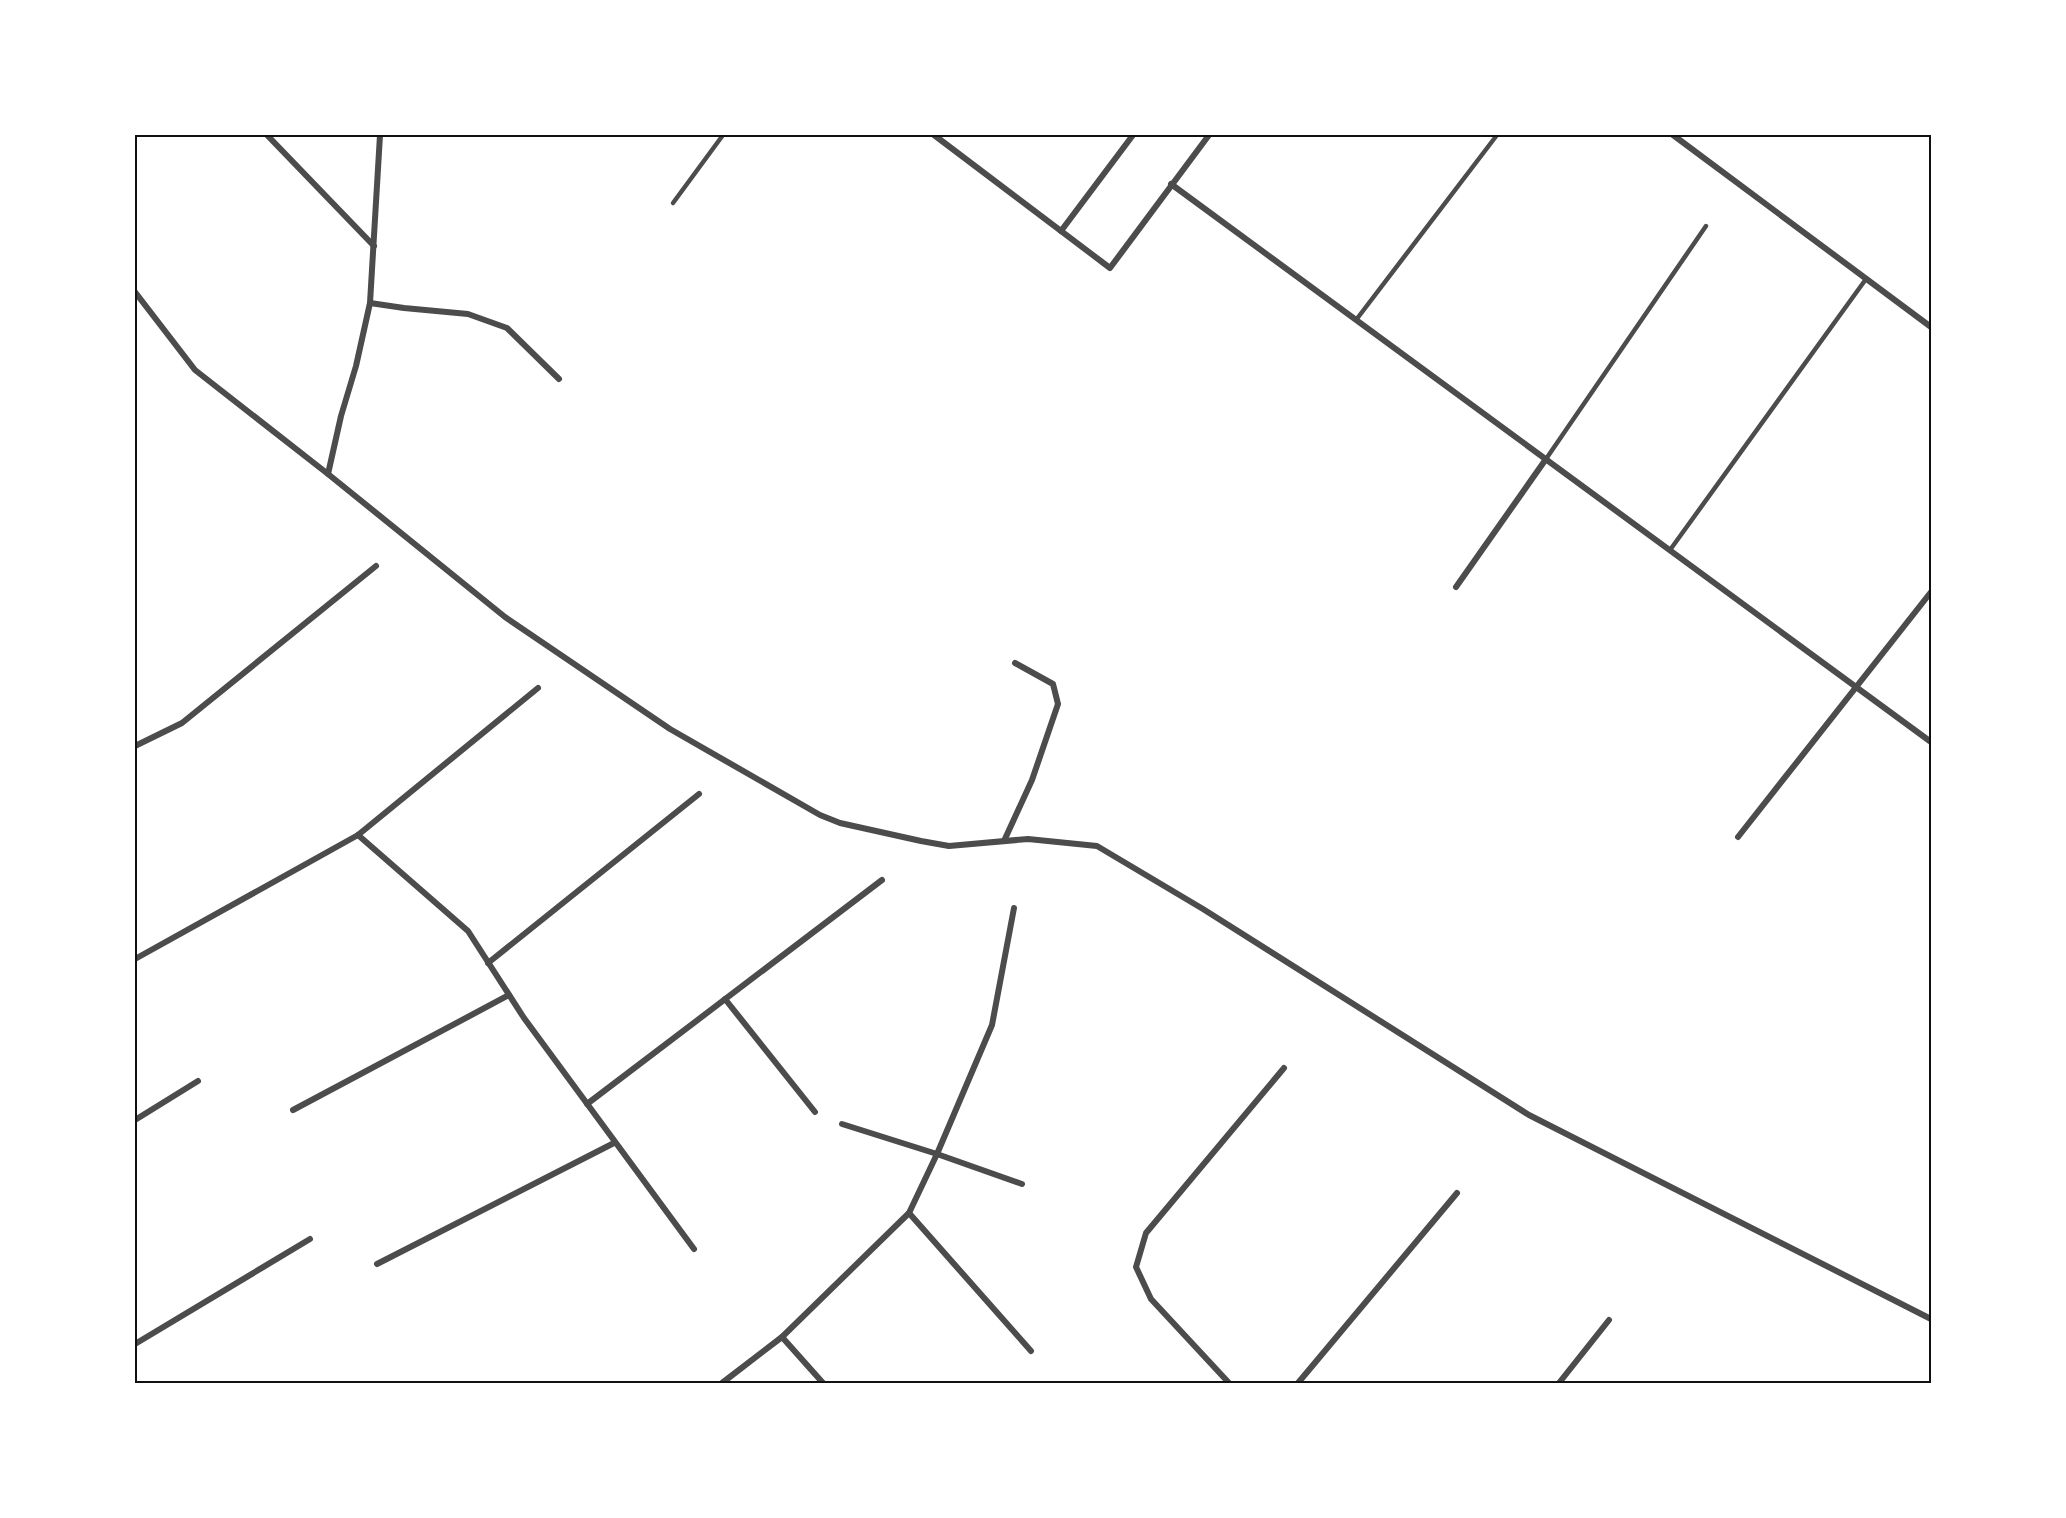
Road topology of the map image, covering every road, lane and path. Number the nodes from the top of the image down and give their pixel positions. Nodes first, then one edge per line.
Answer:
1 (267, 135) edge
2 (380, 135) edge
3 (723, 135) edge
4 (934, 135) edge
5 (1133, 135) edge
6 (1209, 135) edge
7 (1497, 135) edge
8 (1673, 135) edge
9 (1171, 184) junction
10 (673, 203) dead end
11 (1706, 226) dead end
12 (1061, 231) junction
13 (374, 246) junction
14 (1866, 279) junction
15 (135, 292) edge
16 (370, 303) junction
17 (1356, 320) junction
18 (1931, 327) edge
19 (559, 379) dead end
20 (1546, 459) junction
21 (328, 474) junction
22 (1670, 550) junction
23 (376, 566) dead end
24 (1456, 587) dead end
25 (1931, 592) edge
26 (1015, 663) dead end
27 (1856, 687) junction
28 (538, 688) dead end
29 (1931, 742) edge
30 (135, 746) edge
31 (699, 794) dead end
32 (358, 835) junction
33 (1738, 837) dead end
34 (1004, 841) junction
35 (882, 880) dead end
36 (1014, 908) dead end
37 (135, 959) edge
38 (488, 963) junction
39 (509, 995) junction
40 (725, 999) junction
41 (1284, 1068) dead end
42 (198, 1081) dead end
43 (586, 1104) junction
44 (293, 1110) dead end
45 (815, 1112) dead end
46 (135, 1120) edge
47 (842, 1124) dead end
48 (614, 1143) junction
49 (937, 1154) junction
50 (1022, 1184) dead end
51 (1457, 1193) dead end
52 (909, 1213) junction
53 (310, 1239) dead end
54 (694, 1248) dead end
55 (377, 1264) dead end
56 (1931, 1319) edge
57 (1610, 1320) dead end
58 (782, 1337) junction
59 (135, 1344) edge
60 (1030, 1351) dead end
61 (722, 1383) edge
62 (823, 1383) edge
63 (1229, 1383) edge
64 (1298, 1383) edge
65 (1558, 1383) edge

1 - 13 street
2 - 13 street
3 - 10 lane
4 - 12 street
5 - 12 street
6 - 9 street
7 - 17 lane
8 - 14 street
9 - 12 street
9 - 17 street
11 - 20 lane
13 - 16 street
14 - 18 street
14 - 22 lane
15 - 21 street
16 - 19 street
16 - 21 street
17 - 20 street
20 - 22 street
20 - 24 street
21 - 34 street
22 - 27 street
23 - 30 street
25 - 27 street
26 - 34 street
27 - 29 street
27 - 33 street
28 - 32 street
31 - 38 street
32 - 37 street
32 - 38 street
34 - 56 street
35 - 40 street
36 - 49 street
38 - 39 street
39 - 43 street
39 - 44 street
40 - 43 street
40 - 45 street
41 - 63 street
42 - 46 street
43 - 48 street
47 - 49 street
48 - 54 street
48 - 55 street
49 - 50 street
49 - 52 street
51 - 64 street
52 - 58 street
52 - 60 street
53 - 59 street
57 - 65 street
58 - 61 street
58 - 62 street

